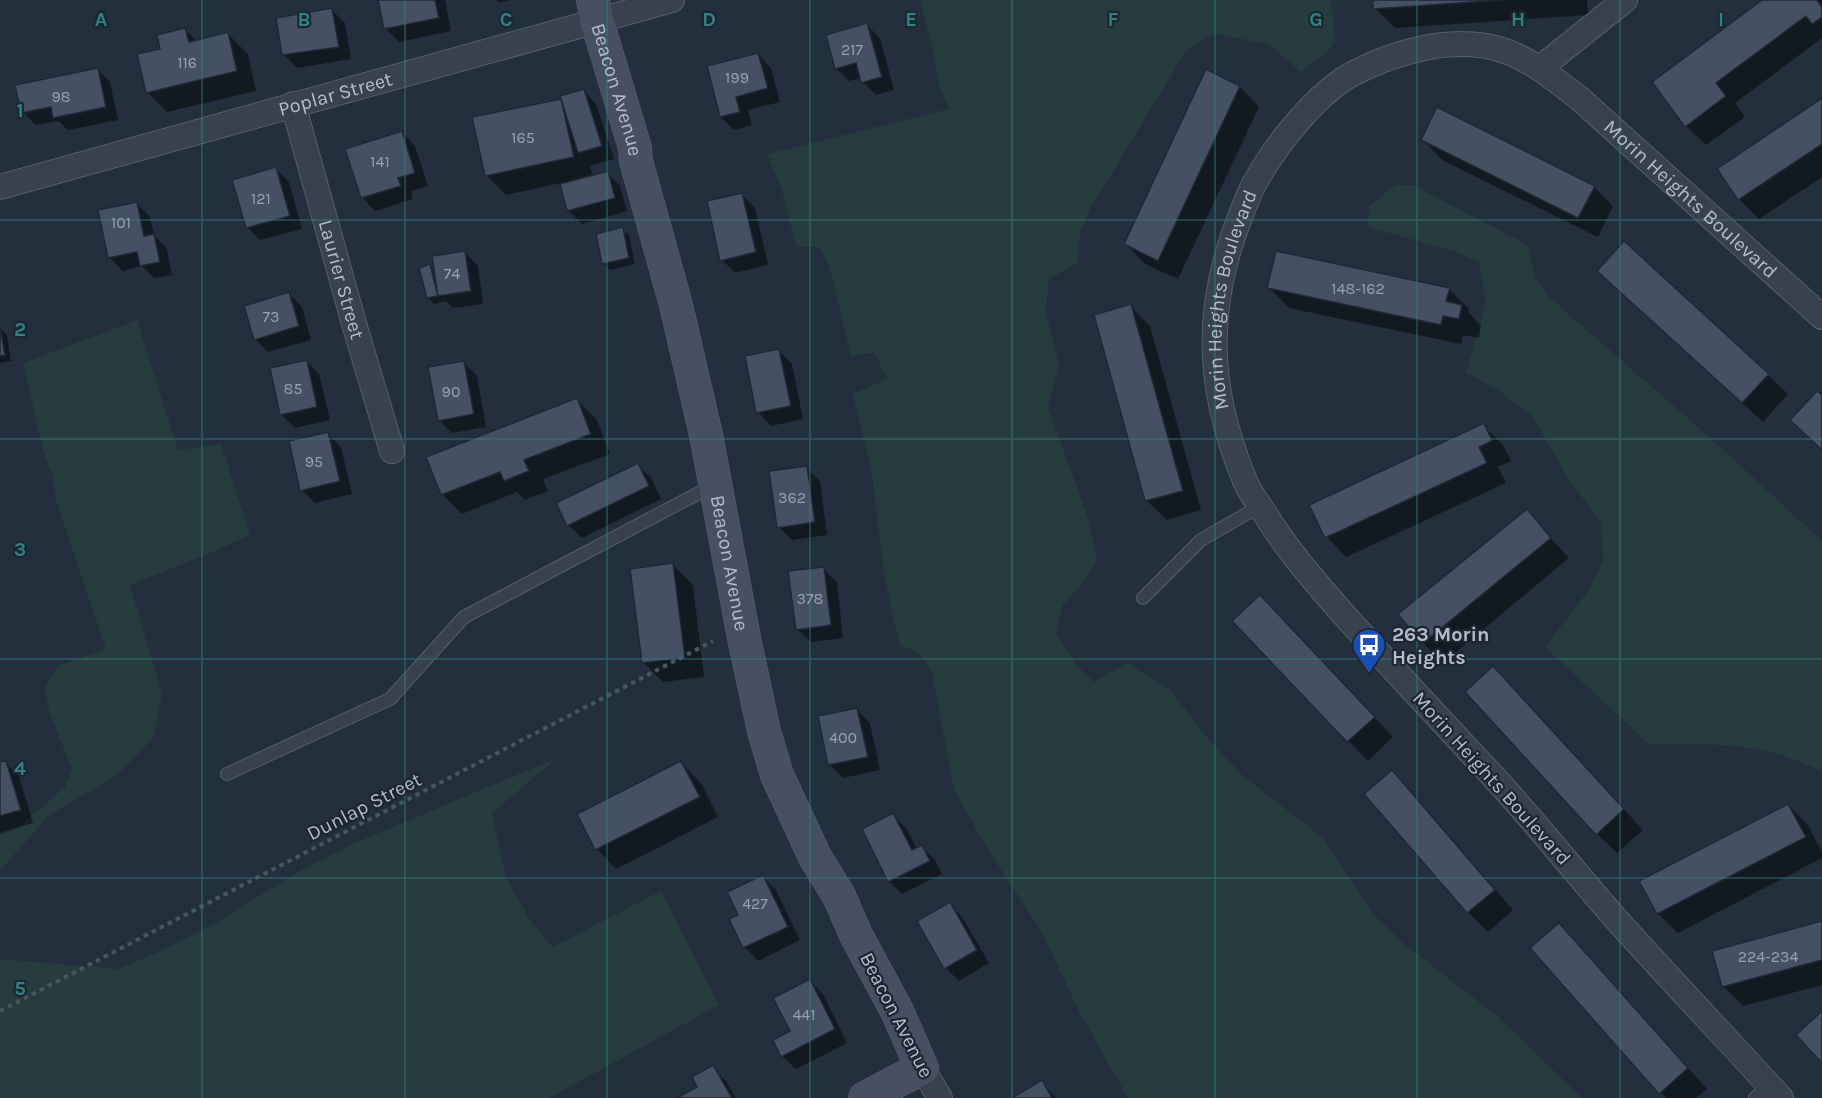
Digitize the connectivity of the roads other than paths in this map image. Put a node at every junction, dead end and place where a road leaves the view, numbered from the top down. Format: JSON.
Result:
{"nodes":[{"id":1,"x":672,"y":0,"type":"edge"},
{"id":2,"x":1625,"y":0,"type":"edge"},
{"id":3,"x":595,"y":11,"type":"edge"},
{"id":4,"x":1540,"y":68,"type":"junction"},
{"id":5,"x":293,"y":104,"type":"junction"},
{"id":6,"x":0,"y":187,"type":"edge"},
{"id":7,"x":1822,"y":316,"type":"edge"},
{"id":8,"x":392,"y":452,"type":"dead end"},
{"id":9,"x":715,"y":485,"type":"junction"},
{"id":10,"x":1260,"y":507,"type":"junction"},
{"id":11,"x":1143,"y":598,"type":"dead end"},
{"id":12,"x":227,"y":774,"type":"dead end"},
{"id":13,"x":922,"y":1068,"type":"junction"},
{"id":14,"x":1769,"y":1094,"type":"edge"},
{"id":15,"x":865,"y":1098,"type":"edge"},
{"id":16,"x":940,"y":1098,"type":"edge"}],
"edges":[{"from":1,"to":3,"type":"street","name":"Poplar Street"},
{"from":2,"to":4,"type":"street"},
{"from":3,"to":5,"type":"street","name":"Poplar Street"},
{"from":3,"to":9,"type":"street","name":"Beacon Avenue"},
{"from":4,"to":7,"type":"street","name":"Morin Heights Boulevard"},
{"from":4,"to":10,"type":"street","name":"Morin Heights Boulevard"},
{"from":5,"to":6,"type":"street","name":"Poplar Street"},
{"from":5,"to":8,"type":"street","name":"Laurier Street"},
{"from":9,"to":12,"type":"lane"},
{"from":9,"to":13,"type":"street","name":"Beacon Avenue"},
{"from":10,"to":11,"type":"lane"},
{"from":10,"to":14,"type":"street","name":"Morin Heights Boulevard"},
{"from":13,"to":15,"type":"street"},
{"from":13,"to":16,"type":"street","name":"Beacon Avenue"}]}
